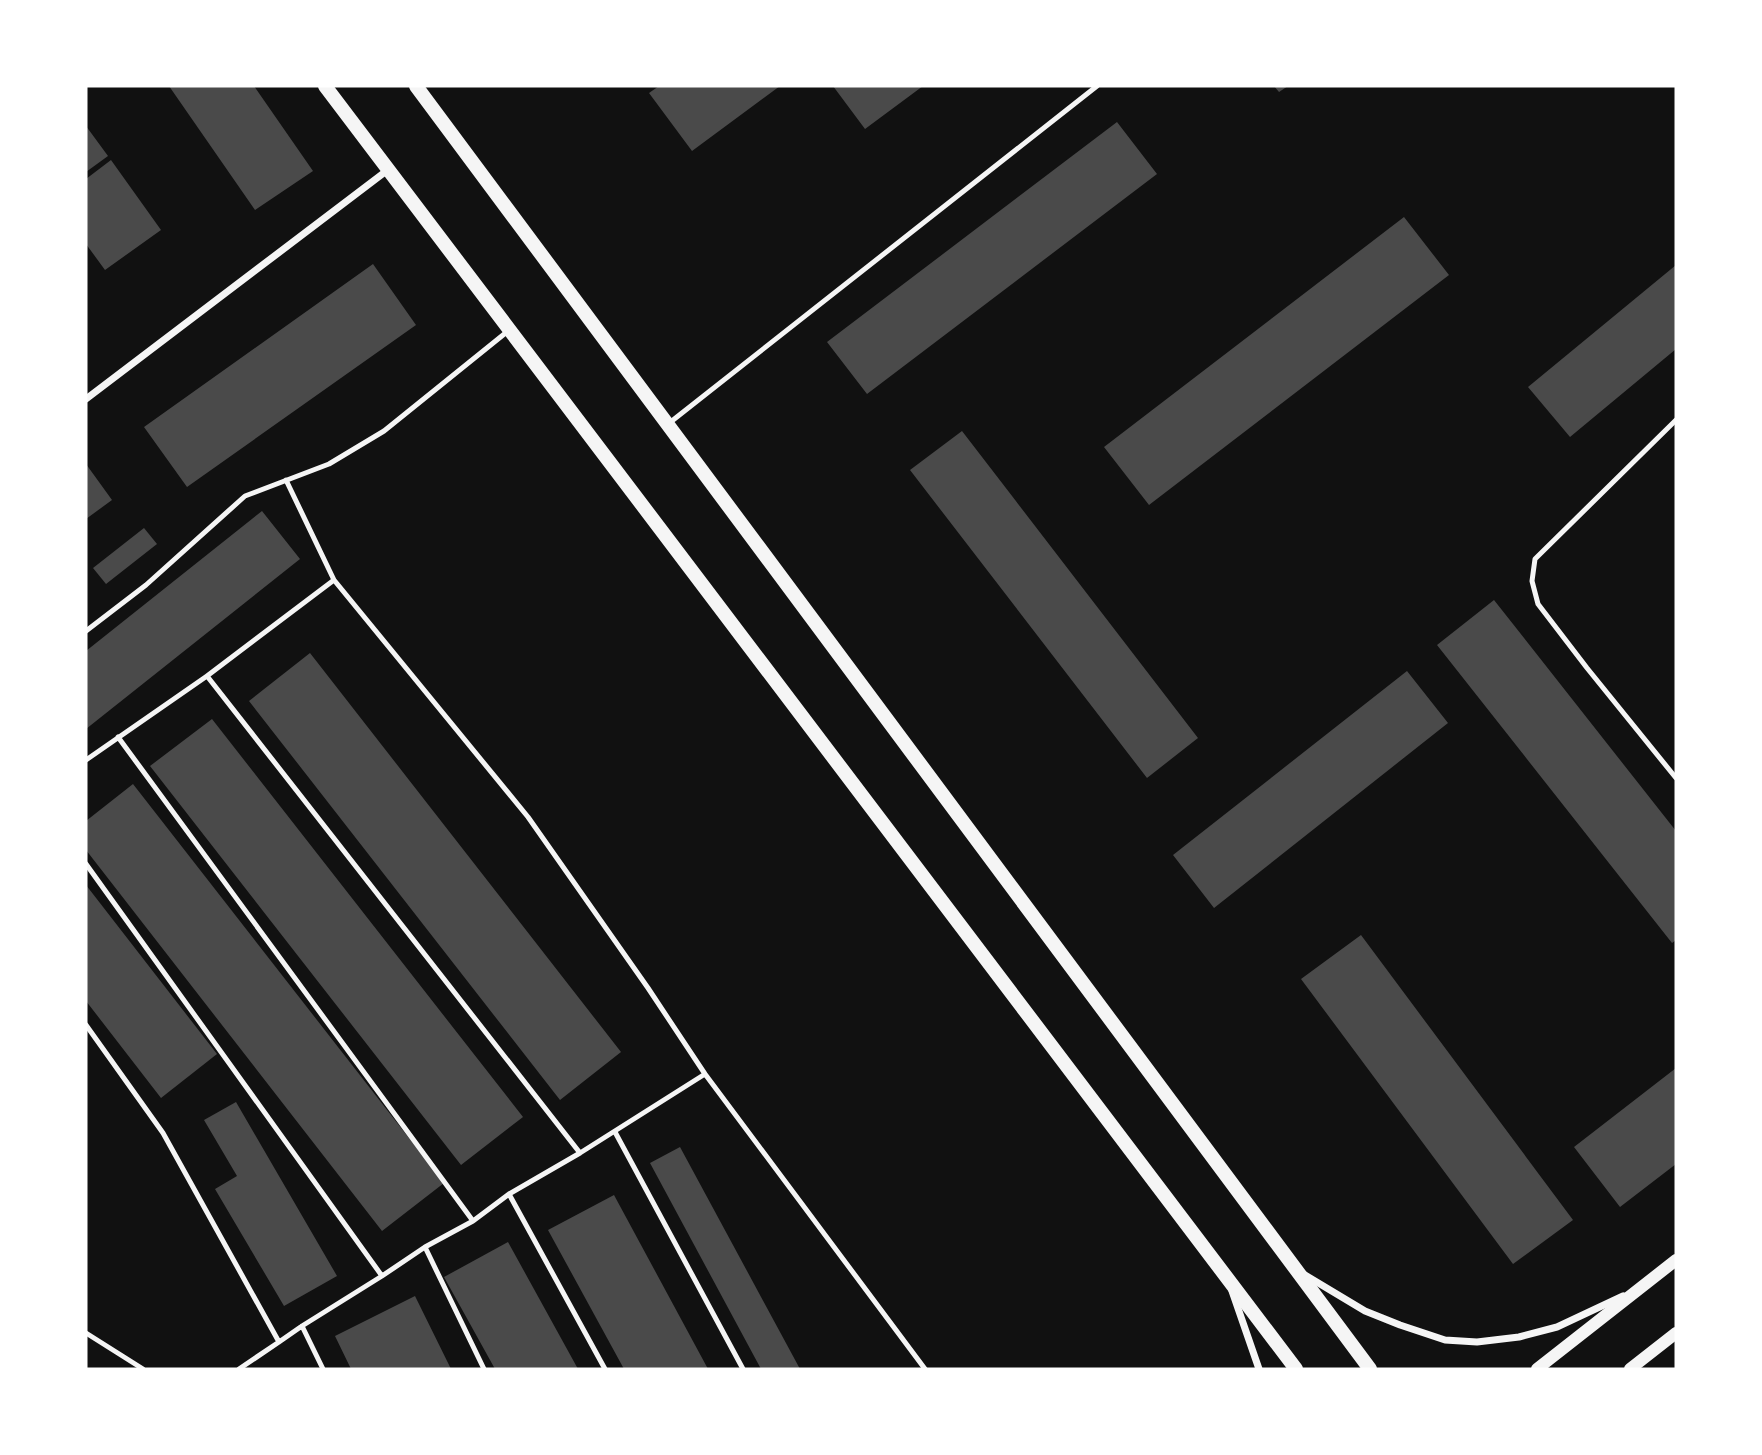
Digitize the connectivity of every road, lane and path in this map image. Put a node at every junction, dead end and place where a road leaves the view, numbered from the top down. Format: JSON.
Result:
{"nodes":[{"id":1,"x":325,"y":86,"type":"edge"},
{"id":2,"x":416,"y":86,"type":"edge"},
{"id":3,"x":1097,"y":86,"type":"edge"},
{"id":4,"x":390,"y":169,"type":"junction"},
{"id":5,"x":511,"y":329,"type":"junction"},
{"id":6,"x":86,"y":399,"type":"edge"},
{"id":7,"x":1676,"y":420,"type":"edge"},
{"id":8,"x":668,"y":424,"type":"junction"},
{"id":9,"x":286,"y":480,"type":"junction"},
{"id":10,"x":334,"y":580,"type":"junction"},
{"id":11,"x":86,"y":631,"type":"edge"},
{"id":12,"x":207,"y":676,"type":"junction"},
{"id":13,"x":118,"y":737,"type":"junction"},
{"id":14,"x":86,"y":760,"type":"edge"},
{"id":15,"x":1676,"y":778,"type":"edge"},
{"id":16,"x":86,"y":864,"type":"edge"},
{"id":17,"x":86,"y":1025,"type":"edge"},
{"id":18,"x":705,"y":1074,"type":"junction"},
{"id":19,"x":615,"y":1132,"type":"junction"},
{"id":20,"x":580,"y":1153,"type":"junction"},
{"id":21,"x":509,"y":1194,"type":"junction"},
{"id":22,"x":473,"y":1221,"type":"junction"},
{"id":23,"x":425,"y":1247,"type":"junction"},
{"id":24,"x":1676,"y":1260,"type":"edge"},
{"id":25,"x":1296,"y":1269,"type":"junction"},
{"id":26,"x":382,"y":1276,"type":"junction"},
{"id":27,"x":1228,"y":1280,"type":"junction"},
{"id":28,"x":1640,"y":1289,"type":"junction"},
{"id":29,"x":302,"y":1326,"type":"junction"},
{"id":30,"x":86,"y":1333,"type":"edge"},
{"id":31,"x":1676,"y":1333,"type":"edge"},
{"id":32,"x":279,"y":1342,"type":"junction"},
{"id":33,"x":143,"y":1369,"type":"edge"},
{"id":34,"x":239,"y":1369,"type":"edge"},
{"id":35,"x":323,"y":1369,"type":"edge"},
{"id":36,"x":484,"y":1369,"type":"edge"},
{"id":37,"x":605,"y":1369,"type":"edge"},
{"id":38,"x":743,"y":1369,"type":"edge"},
{"id":39,"x":925,"y":1369,"type":"edge"},
{"id":40,"x":1259,"y":1369,"type":"edge"},
{"id":41,"x":1296,"y":1369,"type":"edge"},
{"id":42,"x":1370,"y":1369,"type":"edge"},
{"id":43,"x":1537,"y":1369,"type":"edge"},
{"id":44,"x":1629,"y":1369,"type":"edge"}],
"edges":[{"from":1,"to":4,"type":"main road"},
{"from":2,"to":8,"type":"main road"},
{"from":3,"to":8,"type":"lane"},
{"from":4,"to":5,"type":"main road"},
{"from":4,"to":6,"type":"street"},
{"from":5,"to":9,"type":"lane"},
{"from":5,"to":27,"type":"main road"},
{"from":7,"to":15,"type":"lane"},
{"from":8,"to":25,"type":"main road"},
{"from":9,"to":10,"type":"lane"},
{"from":9,"to":11,"type":"lane"},
{"from":10,"to":12,"type":"lane"},
{"from":10,"to":18,"type":"lane"},
{"from":12,"to":13,"type":"lane"},
{"from":12,"to":20,"type":"lane"},
{"from":13,"to":14,"type":"lane"},
{"from":13,"to":22,"type":"lane"},
{"from":16,"to":26,"type":"lane"},
{"from":17,"to":32,"type":"lane"},
{"from":18,"to":19,"type":"lane"},
{"from":18,"to":39,"type":"lane"},
{"from":19,"to":20,"type":"lane"},
{"from":19,"to":38,"type":"lane"},
{"from":20,"to":21,"type":"lane"},
{"from":21,"to":22,"type":"lane"},
{"from":21,"to":37,"type":"lane"},
{"from":22,"to":23,"type":"lane"},
{"from":23,"to":26,"type":"lane"},
{"from":23,"to":36,"type":"lane"},
{"from":24,"to":28,"type":"street"},
{"from":25,"to":28,"type":"street"},
{"from":25,"to":42,"type":"main road"},
{"from":26,"to":29,"type":"lane"},
{"from":27,"to":40,"type":"street"},
{"from":27,"to":41,"type":"main road"},
{"from":28,"to":43,"type":"street"},
{"from":29,"to":32,"type":"lane"},
{"from":29,"to":35,"type":"lane"},
{"from":30,"to":33,"type":"lane"},
{"from":31,"to":44,"type":"street"},
{"from":32,"to":34,"type":"lane"}]}
